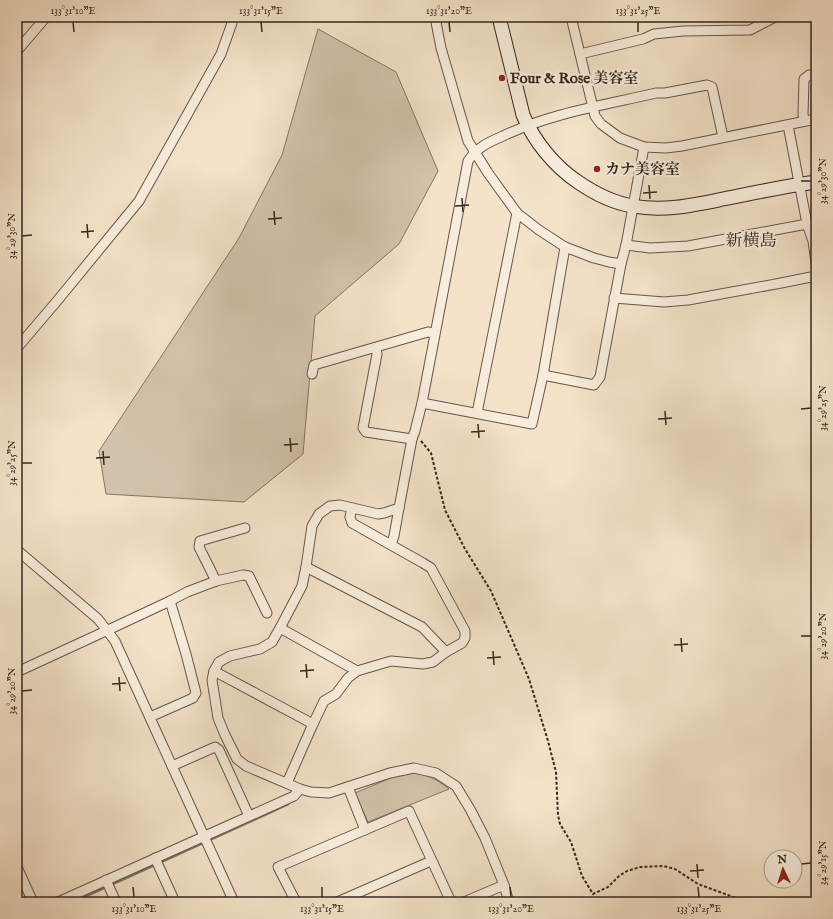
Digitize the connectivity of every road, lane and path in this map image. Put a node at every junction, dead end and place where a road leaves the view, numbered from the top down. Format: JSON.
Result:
{"nodes":[{"id":1,"x":46,"y":17,"type":"edge"},
{"id":2,"x":232,"y":17,"type":"edge"},
{"id":3,"x":435,"y":17,"type":"edge"},
{"id":4,"x":498,"y":17,"type":"edge"},
{"id":5,"x":571,"y":17,"type":"edge"},
{"id":6,"x":775,"y":17,"type":"edge"},
{"id":7,"x":17,"y":52,"type":"edge"},
{"id":8,"x":580,"y":54,"type":"junction"},
{"id":9,"x":816,"y":75,"type":"edge"},
{"id":10,"x":593,"y":107,"type":"junction"},
{"id":11,"x":816,"y":119,"type":"edge"},
{"id":12,"x":804,"y":122,"type":"junction"},
{"id":13,"x":528,"y":125,"type":"junction"},
{"id":14,"x":788,"y":125,"type":"junction"},
{"id":15,"x":723,"y":137,"type":"junction"},
{"id":16,"x":644,"y":147,"type":"junction"},
{"id":17,"x":475,"y":152,"type":"junction"},
{"id":18,"x":816,"y":182,"type":"edge"},
{"id":19,"x":800,"y":184,"type":"junction"},
{"id":20,"x":632,"y":206,"type":"junction"},
{"id":21,"x":517,"y":213,"type":"junction"},
{"id":22,"x":807,"y":224,"type":"junction"},
{"id":23,"x":814,"y":241,"type":"edge"},
{"id":24,"x":626,"y":245,"type":"junction"},
{"id":25,"x":566,"y":247,"type":"junction"},
{"id":26,"x":816,"y":263,"type":"edge"},
{"id":27,"x":621,"y":264,"type":"junction"},
{"id":28,"x":816,"y":276,"type":"edge"},
{"id":29,"x":614,"y":298,"type":"junction"},
{"id":30,"x":434,"y":333,"type":"junction"},
{"id":31,"x":17,"y":348,"type":"edge"},
{"id":32,"x":376,"y":348,"type":"junction"},
{"id":33,"x":312,"y":374,"type":"dead end"},
{"id":34,"x":543,"y":375,"type":"junction"},
{"id":35,"x":422,"y":403,"type":"junction"},
{"id":36,"x":477,"y":413,"type":"junction"},
{"id":37,"x":412,"y":439,"type":"junction"},
{"id":38,"x":352,"y":508,"type":"junction"},
{"id":39,"x":399,"y":508,"type":"junction"},
{"id":40,"x":245,"y":528,"type":"dead end"},
{"id":41,"x":391,"y":545,"type":"junction"},
{"id":42,"x":17,"y":550,"type":"edge"},
{"id":43,"x":306,"y":567,"type":"junction"},
{"id":44,"x":216,"y":581,"type":"junction"},
{"id":45,"x":170,"y":601,"type":"junction"},
{"id":46,"x":267,"y":614,"type":"dead end"},
{"id":47,"x":280,"y":628,"type":"junction"},
{"id":48,"x":108,"y":630,"type":"junction"},
{"id":49,"x":446,"y":652,"type":"junction"},
{"id":50,"x":214,"y":671,"type":"junction"},
{"id":51,"x":357,"y":671,"type":"junction"},
{"id":52,"x":17,"y":672,"type":"edge"},
{"id":53,"x":150,"y":717,"type":"junction"},
{"id":54,"x":313,"y":724,"type":"junction"},
{"id":55,"x":172,"y":766,"type":"junction"},
{"id":56,"x":287,"y":783,"type":"junction"},
{"id":57,"x":348,"y":787,"type":"junction"},
{"id":58,"x":300,"y":789,"type":"junction"},
{"id":59,"x":249,"y":816,"type":"junction"},
{"id":60,"x":365,"y":830,"type":"junction"},
{"id":61,"x":204,"y":836,"type":"junction"},
{"id":62,"x":155,"y":858,"type":"junction"},
{"id":63,"x":431,"y":861,"type":"junction"},
{"id":64,"x":17,"y":867,"type":"edge"},
{"id":65,"x":106,"y":880,"type":"junction"},
{"id":66,"x":504,"y":885,"type":"junction"},
{"id":67,"x":33,"y":902,"type":"edge"},
{"id":68,"x":58,"y":902,"type":"edge"},
{"id":69,"x":116,"y":902,"type":"edge"},
{"id":70,"x":175,"y":902,"type":"edge"},
{"id":71,"x":234,"y":902,"type":"edge"},
{"id":72,"x":296,"y":902,"type":"edge"},
{"id":73,"x":337,"y":902,"type":"edge"},
{"id":74,"x":452,"y":902,"type":"edge"},
{"id":75,"x":464,"y":902,"type":"edge"},
{"id":76,"x":510,"y":902,"type":"edge"},
{"id":77,"x":747,"y":902,"type":"edge"}],
"edges":[{"from":1,"to":7,"type":"street"},
{"from":2,"to":31,"type":"street"},
{"from":3,"to":17,"type":"street"},
{"from":4,"to":13,"type":"street"},
{"from":5,"to":8,"type":"street"},
{"from":6,"to":8,"type":"street"},
{"from":8,"to":10,"type":"street"},
{"from":9,"to":12,"type":"street"},
{"from":10,"to":13,"type":"street"},
{"from":10,"to":15,"type":"street"},
{"from":10,"to":16,"type":"street"},
{"from":11,"to":12,"type":"street"},
{"from":12,"to":14,"type":"street"},
{"from":13,"to":17,"type":"street"},
{"from":13,"to":20,"type":"street"},
{"from":14,"to":15,"type":"street"},
{"from":14,"to":19,"type":"street"},
{"from":15,"to":16,"type":"street"},
{"from":16,"to":20,"type":"street"},
{"from":17,"to":21,"type":"street"},
{"from":17,"to":30,"type":"street"},
{"from":18,"to":19,"type":"street"},
{"from":19,"to":20,"type":"street"},
{"from":19,"to":22,"type":"street"},
{"from":20,"to":24,"type":"street"},
{"from":21,"to":25,"type":"street"},
{"from":21,"to":36,"type":"street"},
{"from":22,"to":23,"type":"street"},
{"from":22,"to":24,"type":"street"},
{"from":23,"to":26,"type":"street"},
{"from":24,"to":27,"type":"street"},
{"from":25,"to":27,"type":"street"},
{"from":25,"to":34,"type":"street"},
{"from":27,"to":29,"type":"street"},
{"from":28,"to":29,"type":"street"},
{"from":29,"to":34,"type":"street"},
{"from":30,"to":32,"type":"street"},
{"from":30,"to":35,"type":"street"},
{"from":32,"to":33,"type":"street"},
{"from":32,"to":37,"type":"street"},
{"from":34,"to":36,"type":"street"},
{"from":35,"to":36,"type":"street"},
{"from":35,"to":37,"type":"street"},
{"from":37,"to":39,"type":"street"},
{"from":37,"to":77,"type":"path"},
{"from":38,"to":39,"type":"street"},
{"from":38,"to":41,"type":"street"},
{"from":38,"to":43,"type":"street"},
{"from":39,"to":41,"type":"street"},
{"from":40,"to":44,"type":"street"},
{"from":41,"to":49,"type":"street"},
{"from":42,"to":48,"type":"street"},
{"from":43,"to":47,"type":"street"},
{"from":43,"to":49,"type":"street"},
{"from":44,"to":45,"type":"street"},
{"from":44,"to":46,"type":"street"},
{"from":45,"to":48,"type":"street"},
{"from":45,"to":53,"type":"street"},
{"from":47,"to":50,"type":"street"},
{"from":47,"to":51,"type":"street"},
{"from":48,"to":52,"type":"street"},
{"from":48,"to":53,"type":"street"},
{"from":49,"to":51,"type":"street"},
{"from":50,"to":54,"type":"street"},
{"from":50,"to":56,"type":"street"},
{"from":51,"to":54,"type":"street"},
{"from":53,"to":55,"type":"street"},
{"from":54,"to":56,"type":"street"},
{"from":55,"to":59,"type":"street"},
{"from":55,"to":61,"type":"street"},
{"from":56,"to":58,"type":"street"},
{"from":57,"to":58,"type":"street"},
{"from":57,"to":60,"type":"street"},
{"from":57,"to":66,"type":"street"},
{"from":58,"to":59,"type":"street"},
{"from":59,"to":61,"type":"street"},
{"from":60,"to":63,"type":"street"},
{"from":60,"to":72,"type":"street"},
{"from":61,"to":62,"type":"street"},
{"from":61,"to":71,"type":"street"},
{"from":62,"to":65,"type":"street"},
{"from":62,"to":70,"type":"street"},
{"from":63,"to":73,"type":"street"},
{"from":63,"to":74,"type":"street"},
{"from":64,"to":67,"type":"street"},
{"from":65,"to":68,"type":"street"},
{"from":65,"to":69,"type":"street"},
{"from":66,"to":75,"type":"street"},
{"from":66,"to":76,"type":"street"}]}
